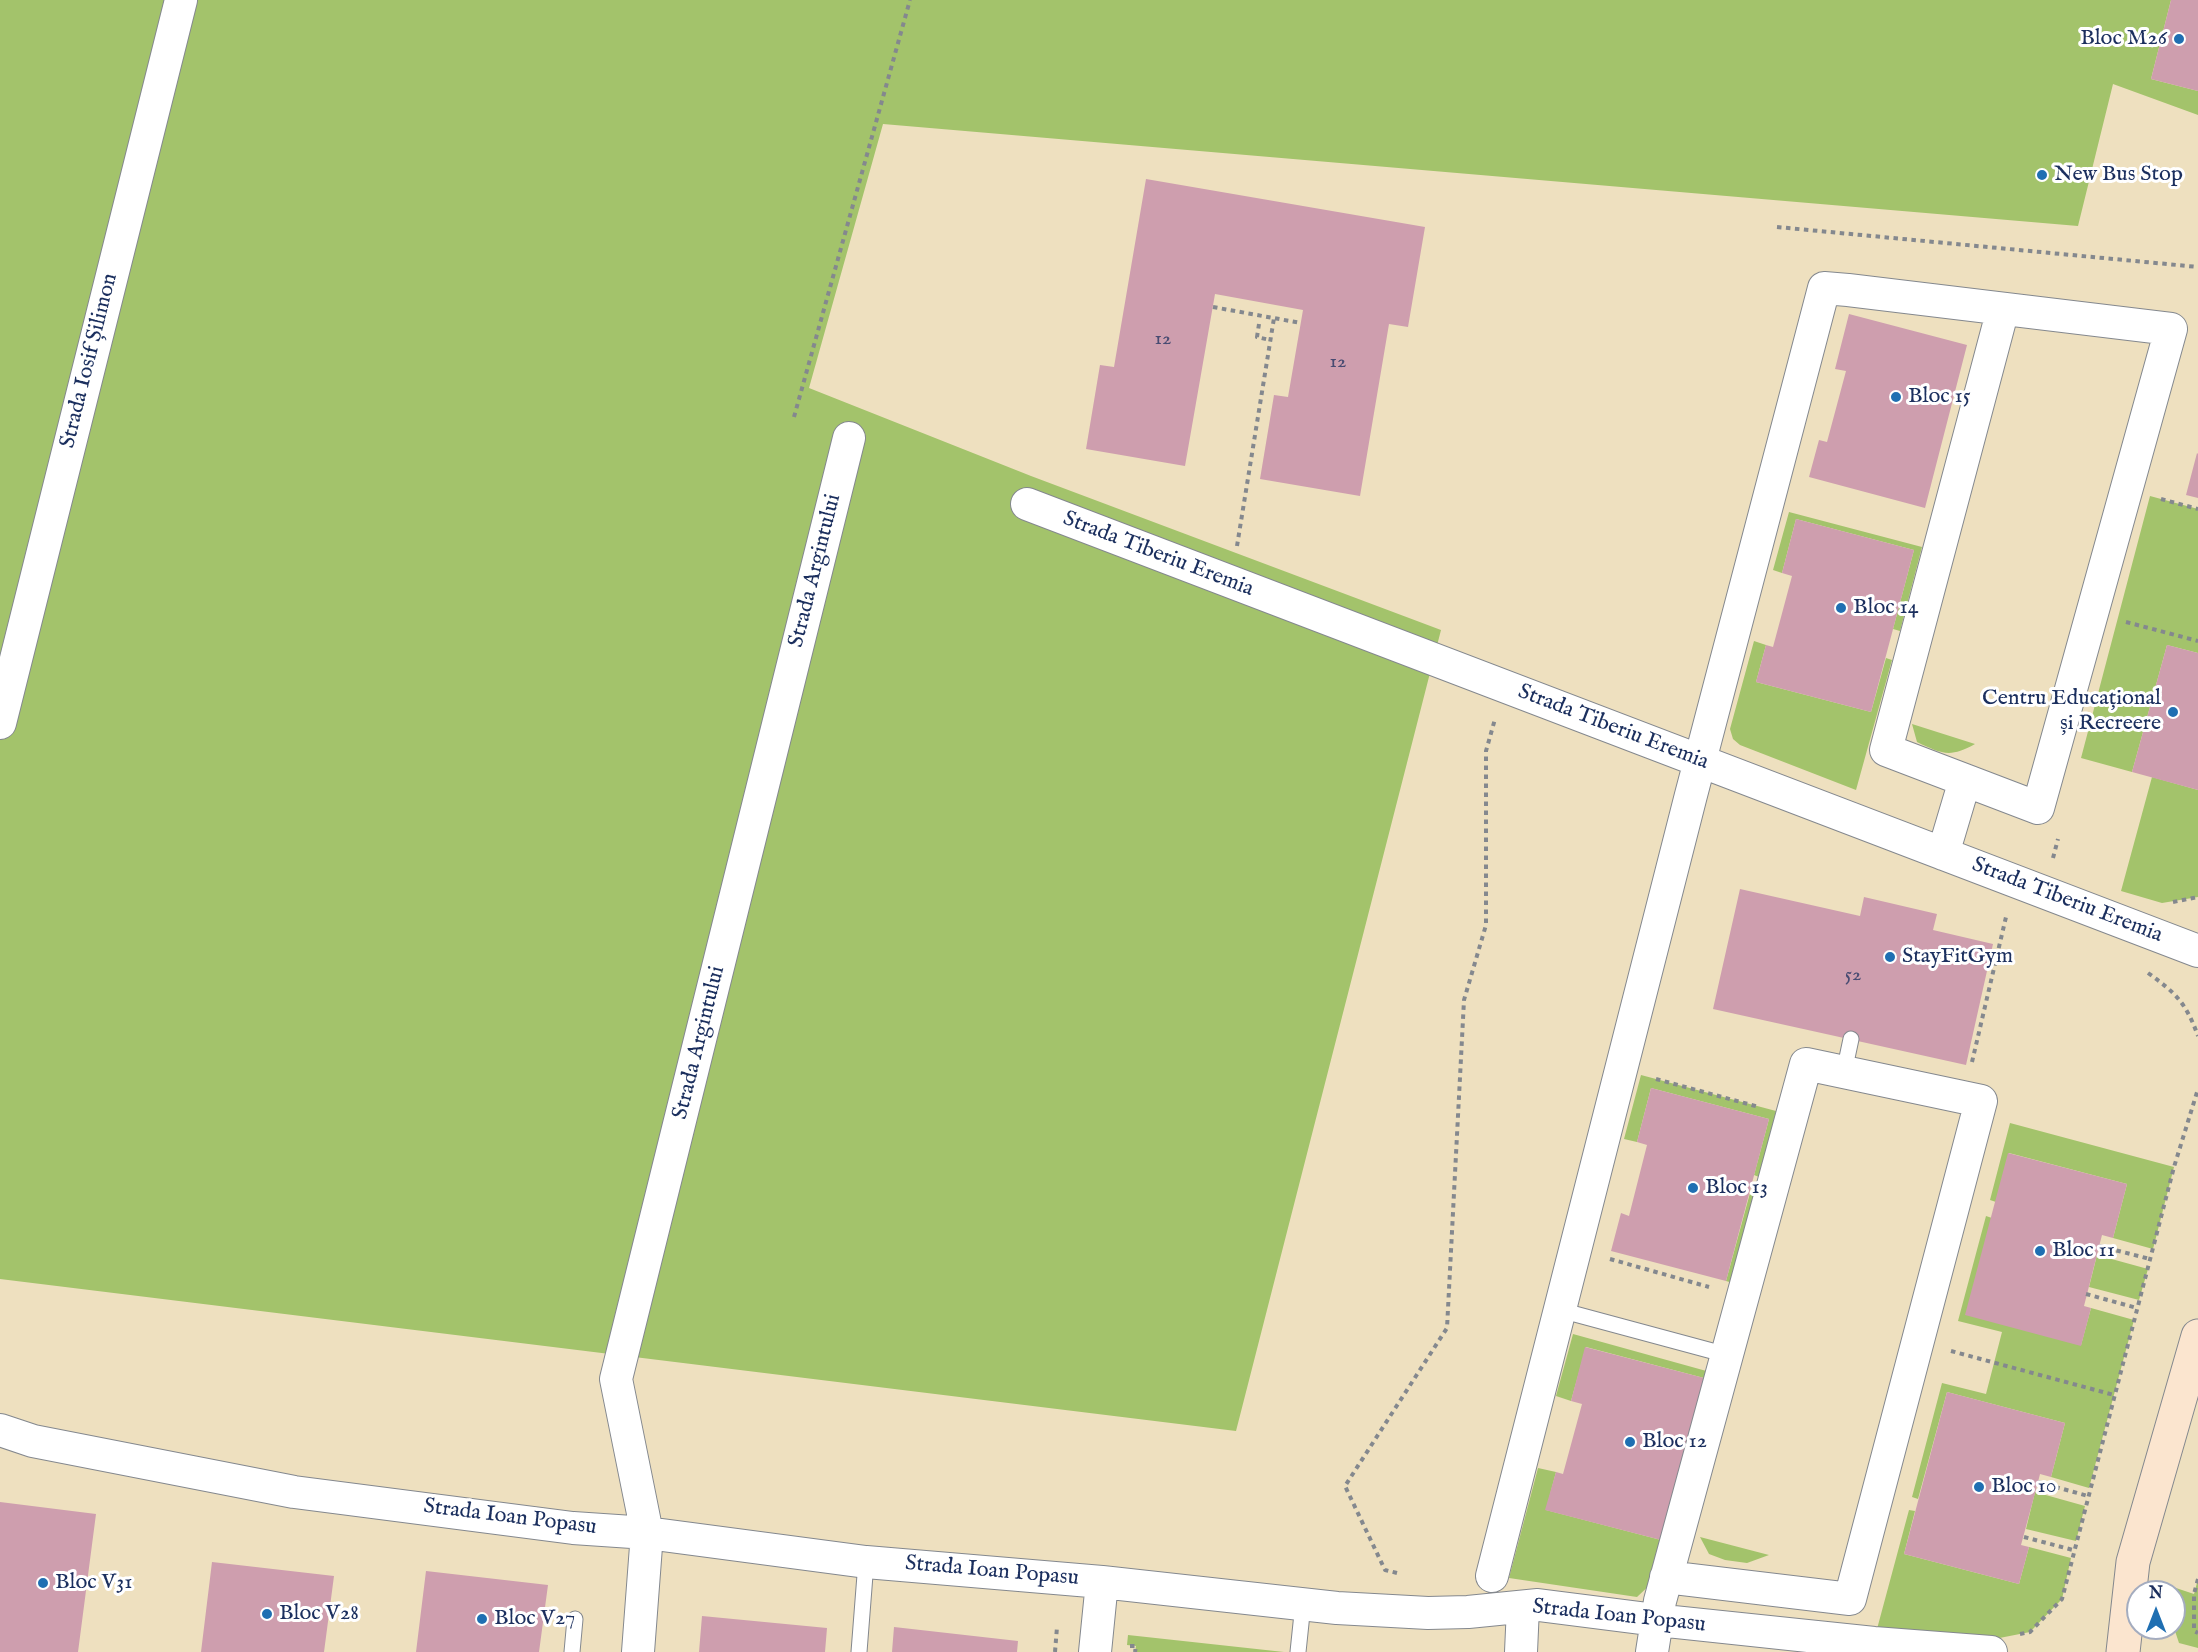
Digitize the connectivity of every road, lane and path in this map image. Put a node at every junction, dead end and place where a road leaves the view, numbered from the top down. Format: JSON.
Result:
{"nodes":[{"id":1,"x":181,"y":0,"type":"edge"},
{"id":2,"x":910,"y":0,"type":"edge"},
{"id":3,"x":1777,"y":227,"type":"dead end"},
{"id":4,"x":2198,"y":267,"type":"edge"},
{"id":5,"x":1213,"y":307,"type":"dead end"},
{"id":6,"x":2003,"y":309,"type":"junction"},
{"id":7,"x":1274,"y":318,"type":"junction"},
{"id":8,"x":1301,"y":323,"type":"dead end"},
{"id":9,"x":1259,"y":324,"type":"dead end"},
{"id":10,"x":1270,"y":340,"type":"junction"},
{"id":11,"x":794,"y":417,"type":"dead end"},
{"id":12,"x":849,"y":438,"type":"dead end"},
{"id":13,"x":2160,"y":499,"type":"dead end"},
{"id":14,"x":1027,"y":504,"type":"dead end"},
{"id":15,"x":2198,"y":510,"type":"edge"},
{"id":16,"x":1231,"y":583,"type":"junction"},
{"id":17,"x":2116,"y":619,"type":"dead end"},
{"id":18,"x":2198,"y":641,"type":"edge"},
{"id":19,"x":1513,"y":690,"type":"junction"},
{"id":20,"x":0,"y":723,"type":"edge"},
{"id":21,"x":1701,"y":761,"type":"junction"},
{"id":22,"x":1965,"y":780,"type":"junction"},
{"id":23,"x":2061,"y":831,"type":"dead end"},
{"id":24,"x":1943,"y":854,"type":"junction"},
{"id":25,"x":2051,"y":865,"type":"dead end"},
{"id":26,"x":2198,"y":897,"type":"edge"},
{"id":27,"x":2170,"y":902,"type":"dead end"},
{"id":28,"x":2198,"y":951,"type":"edge"},
{"id":29,"x":2142,"y":968,"type":"dead end"},
{"id":30,"x":2198,"y":1036,"type":"edge"},
{"id":31,"x":1851,"y":1040,"type":"dead end"},
{"id":32,"x":1844,"y":1072,"type":"junction"},
{"id":33,"x":2198,"y":1089,"type":"edge"},
{"id":34,"x":2099,"y":1246,"type":"dead end"},
{"id":35,"x":1576,"y":1249,"type":"junction"},
{"id":36,"x":2150,"y":1259,"type":"junction"},
{"id":37,"x":1714,"y":1288,"type":"dead end"},
{"id":38,"x":2086,"y":1294,"type":"dead end"},
{"id":39,"x":2137,"y":1308,"type":"junction"},
{"id":40,"x":1560,"y":1310,"type":"junction"},
{"id":41,"x":2198,"y":1336,"type":"edge"},
{"id":42,"x":1950,"y":1351,"type":"dead end"},
{"id":43,"x":1727,"y":1355,"type":"junction"},
{"id":44,"x":2114,"y":1395,"type":"junction"},
{"id":45,"x":0,"y":1430,"type":"edge"},
{"id":46,"x":2038,"y":1482,"type":"dead end"},
{"id":47,"x":2088,"y":1496,"type":"junction"},
{"id":48,"x":647,"y":1533,"type":"junction"},
{"id":49,"x":2024,"y":1537,"type":"dead end"},
{"id":50,"x":2073,"y":1550,"type":"junction"},
{"id":51,"x":866,"y":1562,"type":"junction"},
{"id":52,"x":1407,"y":1575,"type":"dead end"},
{"id":53,"x":1492,"y":1576,"type":"dead end"},
{"id":54,"x":1666,"y":1577,"type":"junction"},
{"id":55,"x":2198,"y":1579,"type":"edge"},
{"id":56,"x":1102,"y":1582,"type":"junction"},
{"id":57,"x":1303,"y":1604,"type":"junction"},
{"id":58,"x":1523,"y":1607,"type":"junction"},
{"id":59,"x":575,"y":1619,"type":"dead end"},
{"id":60,"x":1656,"y":1620,"type":"junction"},
{"id":61,"x":1057,"y":1628,"type":"dead end"},
{"id":62,"x":2198,"y":1633,"type":"edge"},
{"id":63,"x":2001,"y":1644,"type":"edge"},
{"id":64,"x":572,"y":1652,"type":"edge"},
{"id":65,"x":638,"y":1652,"type":"edge"},
{"id":66,"x":859,"y":1652,"type":"edge"},
{"id":67,"x":1055,"y":1652,"type":"edge"},
{"id":68,"x":1095,"y":1652,"type":"edge"},
{"id":69,"x":1298,"y":1652,"type":"edge"},
{"id":70,"x":1521,"y":1652,"type":"edge"},
{"id":71,"x":1652,"y":1652,"type":"edge"},
{"id":72,"x":2123,"y":1652,"type":"edge"}],
"edges":[{"from":1,"to":20,"type":"street","name":"Strada Iosif Șilimon"},
{"from":2,"to":11,"type":"path"},
{"from":3,"to":4,"type":"path"},
{"from":5,"to":7,"type":"path"},
{"from":6,"to":21,"type":"street"},
{"from":6,"to":22,"type":"street"},
{"from":6,"to":22,"type":"street"},
{"from":7,"to":8,"type":"path"},
{"from":7,"to":10,"type":"path"},
{"from":9,"to":10,"type":"path"},
{"from":10,"to":16,"type":"path"},
{"from":12,"to":48,"type":"street","name":"Strada Argintului"},
{"from":13,"to":15,"type":"path"},
{"from":14,"to":16,"type":"street","name":"Strada Tiberiu Eremia"},
{"from":16,"to":19,"type":"street","name":"Strada Tiberiu Eremia"},
{"from":17,"to":18,"type":"path"},
{"from":19,"to":21,"type":"street","name":"Strada Tiberiu Eremia"},
{"from":19,"to":52,"type":"path"},
{"from":21,"to":24,"type":"street","name":"Strada Tiberiu Eremia"},
{"from":21,"to":35,"type":"street"},
{"from":22,"to":24,"type":"street"},
{"from":23,"to":25,"type":"path"},
{"from":24,"to":28,"type":"street","name":"Strada Tiberiu Eremia"},
{"from":26,"to":27,"type":"path"},
{"from":29,"to":30,"type":"path"},
{"from":31,"to":32,"type":"lane"},
{"from":32,"to":43,"type":"street"},
{"from":32,"to":54,"type":"street"},
{"from":33,"to":36,"type":"path"},
{"from":34,"to":36,"type":"path"},
{"from":35,"to":37,"type":"path"},
{"from":35,"to":40,"type":"street"},
{"from":36,"to":39,"type":"path"},
{"from":38,"to":39,"type":"path"},
{"from":39,"to":44,"type":"path"},
{"from":40,"to":43,"type":"lane"},
{"from":40,"to":53,"type":"street"},
{"from":41,"to":72,"type":"street"},
{"from":42,"to":44,"type":"path"},
{"from":43,"to":54,"type":"street"},
{"from":44,"to":47,"type":"path"},
{"from":45,"to":48,"type":"street","name":"Strada Ioan Popasu"},
{"from":46,"to":47,"type":"path"},
{"from":47,"to":50,"type":"path"},
{"from":48,"to":51,"type":"street","name":"Strada Ioan Popasu"},
{"from":48,"to":65,"type":"street","name":"Strada Argintului"},
{"from":49,"to":50,"type":"path"},
{"from":50,"to":63,"type":"path"},
{"from":51,"to":56,"type":"street","name":"Strada Ioan Popasu"},
{"from":51,"to":66,"type":"lane"},
{"from":54,"to":60,"type":"street"},
{"from":55,"to":62,"type":"path"},
{"from":56,"to":57,"type":"street","name":"Strada Ioan Popasu"},
{"from":56,"to":68,"type":"street"},
{"from":57,"to":58,"type":"street","name":"Strada Ioan Popasu"},
{"from":57,"to":69,"type":"lane"},
{"from":58,"to":60,"type":"street","name":"Strada Ioan Popasu"},
{"from":58,"to":70,"type":"street"},
{"from":59,"to":64,"type":"lane"},
{"from":60,"to":63,"type":"street","name":"Strada Ioan Popasu"},
{"from":60,"to":71,"type":"street"},
{"from":61,"to":67,"type":"path"}]}
